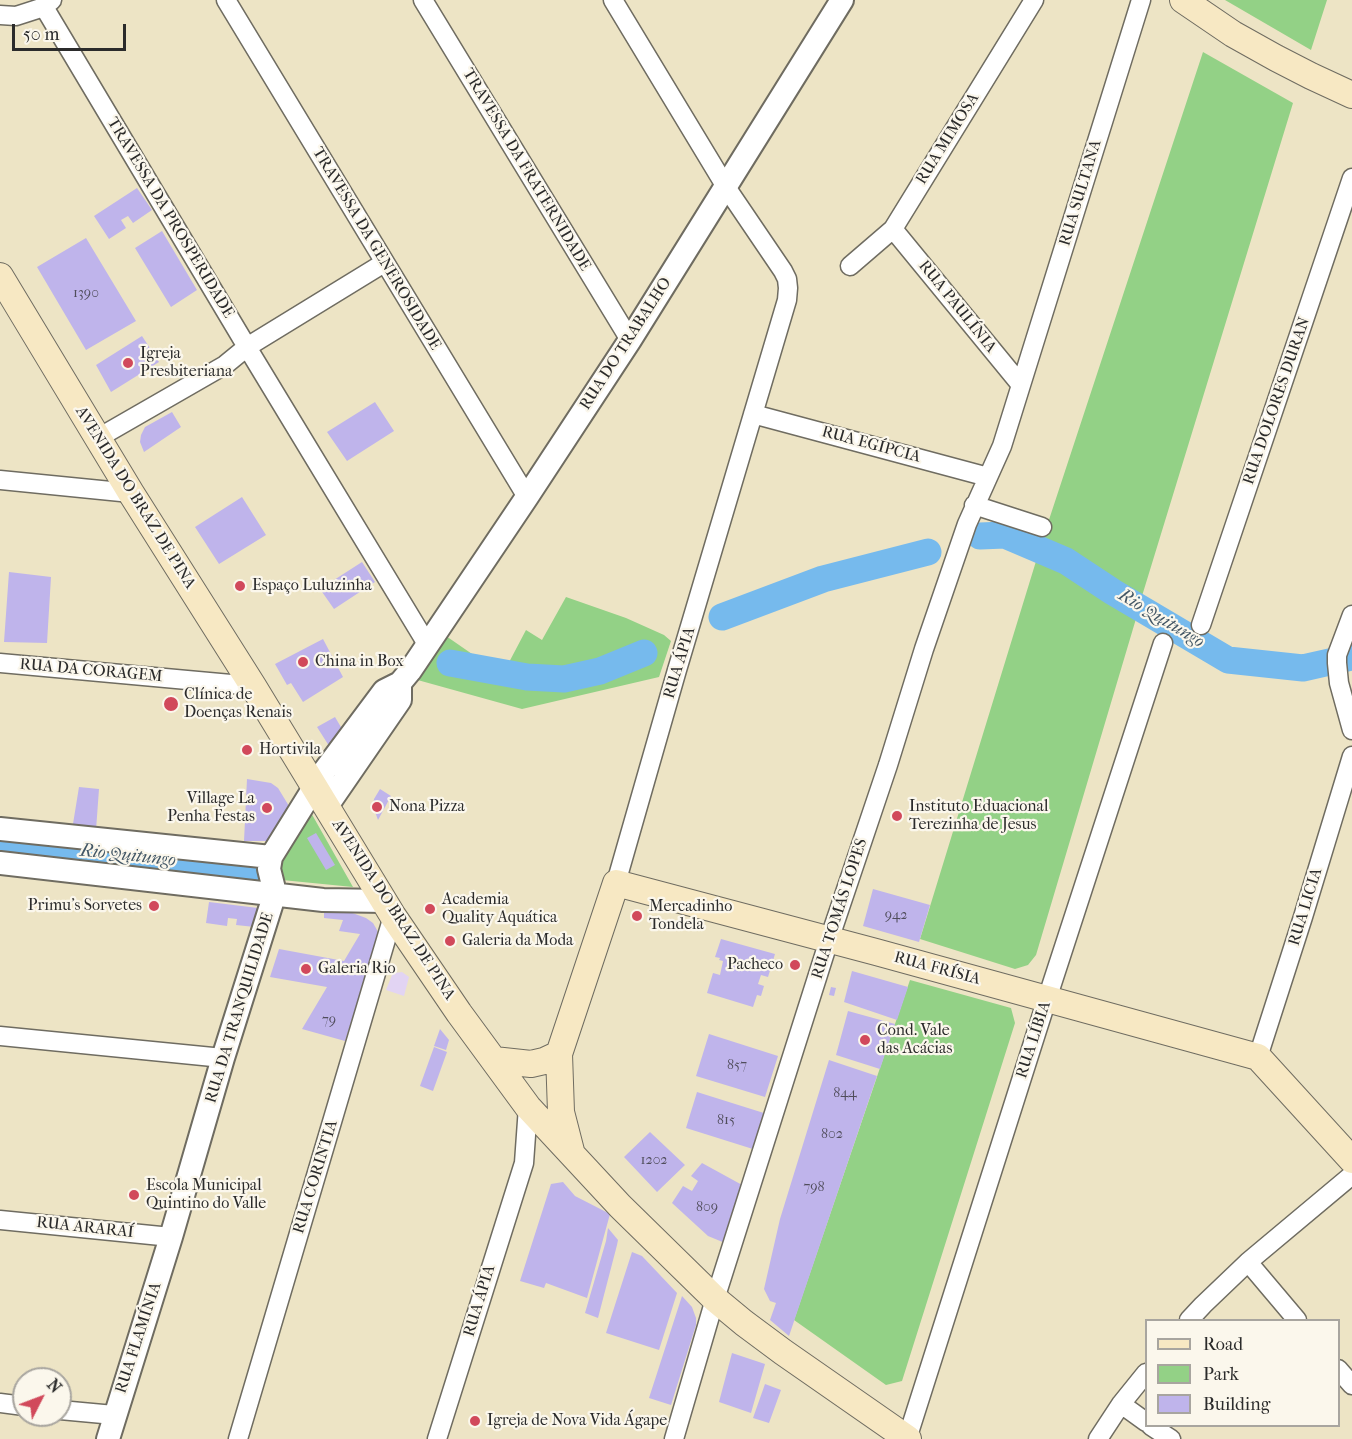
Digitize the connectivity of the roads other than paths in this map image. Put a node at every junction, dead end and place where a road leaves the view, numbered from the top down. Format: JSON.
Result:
{"nodes":[{"id":1,"x":226,"y":0,"type":"edge"},
{"id":2,"x":423,"y":0,"type":"edge"},
{"id":3,"x":613,"y":0,"type":"edge"},
{"id":4,"x":842,"y":0,"type":"edge"},
{"id":5,"x":1034,"y":0,"type":"edge"},
{"id":6,"x":1141,"y":0,"type":"edge"},
{"id":7,"x":1183,"y":0,"type":"edge"},
{"id":8,"x":48,"y":4,"type":"edge"},
{"id":9,"x":0,"y":15,"type":"edge"},
{"id":10,"x":1352,"y":95,"type":"edge"},
{"id":11,"x":1352,"y":177,"type":"edge"},
{"id":12,"x":726,"y":187,"type":"junction"},
{"id":13,"x":892,"y":229,"type":"junction"},
{"id":14,"x":384,"y":263,"type":"junction"},
{"id":15,"x":850,"y":266,"type":"dead end"},
{"id":16,"x":0,"y":276,"type":"edge"},
{"id":17,"x":10,"y":308,"type":"edge"},
{"id":18,"x":630,"y":340,"type":"junction"},
{"id":19,"x":247,"y":347,"type":"junction"},
{"id":20,"x":1021,"y":385,"type":"junction"},
{"id":21,"x":753,"y":414,"type":"junction"},
{"id":22,"x":98,"y":438,"type":"junction"},
{"id":23,"x":988,"y":477,"type":"junction"},
{"id":24,"x":0,"y":480,"type":"edge"},
{"id":25,"x":131,"y":493,"type":"junction"},
{"id":26,"x":527,"y":497,"type":"junction"},
{"id":27,"x":975,"y":505,"type":"junction"},
{"id":28,"x":1041,"y":527,"type":"dead end"},
{"id":29,"x":1352,"y":615,"type":"edge"},
{"id":30,"x":1201,"y":625,"type":"dead end"},
{"id":31,"x":1163,"y":643,"type":"dead end"},
{"id":32,"x":427,"y":644,"type":"junction"},
{"id":33,"x":0,"y":663,"type":"edge"},
{"id":34,"x":253,"y":686,"type":"junction"},
{"id":35,"x":1349,"y":712,"type":"edge"},
{"id":36,"x":1352,"y":729,"type":"edge"},
{"id":37,"x":1352,"y":756,"type":"edge"},
{"id":38,"x":321,"y":796,"type":"junction"},
{"id":39,"x":0,"y":829,"type":"edge"},
{"id":40,"x":271,"y":857,"type":"junction"},
{"id":41,"x":0,"y":863,"type":"edge"},
{"id":42,"x":616,"y":883,"type":"junction"},
{"id":43,"x":275,"y":893,"type":"junction"},
{"id":44,"x":389,"y":908,"type":"junction"},
{"id":45,"x":829,"y":940,"type":"junction"},
{"id":46,"x":1047,"y":999,"type":"junction"},
{"id":47,"x":0,"y":1035,"type":"edge"},
{"id":48,"x":559,"y":1054,"type":"junction"},
{"id":49,"x":1258,"y":1057,"type":"junction"},
{"id":50,"x":223,"y":1058,"type":"junction"},
{"id":51,"x":494,"y":1060,"type":"junction"},
{"id":52,"x":528,"y":1107,"type":"junction"},
{"id":53,"x":564,"y":1146,"type":"junction"},
{"id":54,"x":1352,"y":1160,"type":"edge"},
{"id":55,"x":524,"y":1163,"type":"junction"},
{"id":56,"x":1352,"y":1175,"type":"edge"},
{"id":57,"x":0,"y":1220,"type":"edge"},
{"id":58,"x":171,"y":1237,"type":"junction"},
{"id":59,"x":1248,"y":1262,"type":"junction"},
{"id":60,"x":715,"y":1299,"type":"junction"},
{"id":61,"x":1190,"y":1319,"type":"edge"},
{"id":62,"x":1296,"y":1319,"type":"edge"},
{"id":63,"x":1340,"y":1371,"type":"edge"},
{"id":64,"x":1145,"y":1374,"type":"edge"},
{"id":65,"x":1352,"y":1385,"type":"edge"},
{"id":66,"x":1122,"y":1404,"type":"junction"},
{"id":67,"x":72,"y":1411,"type":"edge"},
{"id":68,"x":114,"y":1415,"type":"junction"},
{"id":69,"x":1145,"y":1421,"type":"edge"},
{"id":70,"x":1154,"y":1427,"type":"edge"},
{"id":71,"x":108,"y":1439,"type":"edge"},
{"id":72,"x":238,"y":1439,"type":"edge"},
{"id":73,"x":437,"y":1439,"type":"edge"},
{"id":74,"x":675,"y":1439,"type":"edge"},
{"id":75,"x":908,"y":1439,"type":"edge"},
{"id":76,"x":1098,"y":1439,"type":"edge"},
{"id":77,"x":1170,"y":1439,"type":"edge"}],
"edges":[{"from":1,"to":14,"type":"street","name":"TRAVESSA DA GENEROSIDADE"},
{"from":2,"to":18,"type":"street","name":"TRAVESSA DA FRATERNIDADE"},
{"from":3,"to":12,"type":"street","name":"RUA ÁPIA"},
{"from":4,"to":12,"type":"street","name":"RUA DO TRABALHO"},
{"from":5,"to":13,"type":"street","name":"RUA MIMOSA"},
{"from":6,"to":20,"type":"street","name":"RUA SULTANA"},
{"from":7,"to":10,"type":"main road"},
{"from":8,"to":9,"type":"street"},
{"from":8,"to":19,"type":"street","name":"TRAVESSA DA PROSPERIDADE"},
{"from":11,"to":30,"type":"street","name":"RUA DOLORES DURAN"},
{"from":12,"to":18,"type":"street","name":"RUA DO TRABALHO"},
{"from":12,"to":21,"type":"street","name":"RUA ÁPIA"},
{"from":13,"to":15,"type":"street","name":"RUA MIMOSA"},
{"from":13,"to":20,"type":"street","name":"RUA PAULÍNIA"},
{"from":14,"to":19,"type":"street"},
{"from":14,"to":26,"type":"street","name":"TRAVESSA DA GENEROSIDADE"},
{"from":16,"to":17,"type":"main road","name":"AVENIDA DO BRAZ DE PINA"},
{"from":17,"to":22,"type":"main road","name":"AVENIDA DO BRAZ DE PINA"},
{"from":18,"to":26,"type":"street","name":"RUA DO TRABALHO"},
{"from":19,"to":22,"type":"street"},
{"from":19,"to":32,"type":"street","name":"TRAVESSA DA PROSPERIDADE"},
{"from":20,"to":23,"type":"street","name":"RUA TOMÁS LOPES"},
{"from":21,"to":23,"type":"street","name":"RUA EGÍPCIA"},
{"from":21,"to":42,"type":"street","name":"RUA ÁPIA"},
{"from":22,"to":25,"type":"main road","name":"AVENIDA DO BRAZ DE PINA"},
{"from":23,"to":27,"type":"street","name":"RUA TOMÁS LOPES"},
{"from":24,"to":25,"type":"street"},
{"from":25,"to":34,"type":"main road","name":"AVENIDA DO BRAZ DE PINA"},
{"from":26,"to":32,"type":"street","name":"RUA DO TRABALHO"},
{"from":27,"to":28,"type":"street"},
{"from":27,"to":45,"type":"street","name":"RUA TOMÁS LOPES"},
{"from":29,"to":35,"type":"street"},
{"from":31,"to":46,"type":"street","name":"RUA LÍBIA"},
{"from":32,"to":38,"type":"street","name":"RUA DO TRABALHO"},
{"from":33,"to":34,"type":"street","name":"RUA DA CORAGEM"},
{"from":34,"to":38,"type":"main road","name":"AVENIDA DO BRAZ DE PINA"},
{"from":35,"to":36,"type":"street"},
{"from":37,"to":49,"type":"street","name":"RUA LICIA"},
{"from":38,"to":40,"type":"street"},
{"from":38,"to":44,"type":"main road","name":"AVENIDA DO BRAZ DE PINA"},
{"from":39,"to":40,"type":"street"},
{"from":40,"to":43,"type":"street","name":"RUA DA TRANQUILIDADE"},
{"from":41,"to":43,"type":"street"},
{"from":42,"to":45,"type":"main road","name":"RUA FRÍSIA"},
{"from":42,"to":48,"type":"main road","name":"RUA ÁPIA"},
{"from":43,"to":44,"type":"street"},
{"from":43,"to":50,"type":"street","name":"RUA DA TRANQUILIDADE"},
{"from":44,"to":51,"type":"main road","name":"AVENIDA DO BRAZ DE PINA"},
{"from":44,"to":72,"type":"street","name":"RUA CORINTIA"},
{"from":45,"to":46,"type":"main road","name":"RUA FRÍSIA"},
{"from":45,"to":60,"type":"street","name":"RUA TOMÁS LOPES"},
{"from":46,"to":49,"type":"main road","name":"RUA FRÍSIA"},
{"from":46,"to":75,"type":"street","name":"RUA LÍBIA"},
{"from":47,"to":50,"type":"street"},
{"from":48,"to":51,"type":"main road"},
{"from":48,"to":53,"type":"main road","name":"RUA ÁPIA"},
{"from":49,"to":54,"type":"main road"},
{"from":50,"to":58,"type":"street","name":"RUA DA TRANQUILIDADE"},
{"from":51,"to":52,"type":"main road","name":"AVENIDA DO BRAZ DE PINA"},
{"from":52,"to":53,"type":"main road","name":"AVENIDA DO BRAZ DE PINA"},
{"from":52,"to":55,"type":"street","name":"RUA ÁPIA"},
{"from":53,"to":55,"type":"street","name":"RUA ÁPIA"},
{"from":53,"to":60,"type":"main road","name":"AVENIDA DO BRAZ DE PINA"},
{"from":55,"to":73,"type":"street","name":"RUA ÁPIA"},
{"from":56,"to":59,"type":"street"},
{"from":57,"to":58,"type":"street","name":"RUA ARARAÍ"},
{"from":58,"to":68,"type":"street","name":"RUA FLAMÍNIA"},
{"from":59,"to":61,"type":"street"},
{"from":59,"to":62,"type":"street"},
{"from":60,"to":74,"type":"street","name":"RUA TOMÁS LOPES"},
{"from":60,"to":75,"type":"main road","name":"AVENIDA DO BRAZ DE PINA"},
{"from":63,"to":65,"type":"street"},
{"from":64,"to":66,"type":"street"},
{"from":66,"to":69,"type":"street"},
{"from":66,"to":76,"type":"street"},
{"from":67,"to":68,"type":"street"},
{"from":68,"to":71,"type":"street","name":"RUA FLAMÍNIA"},
{"from":70,"to":77,"type":"street"}]}
